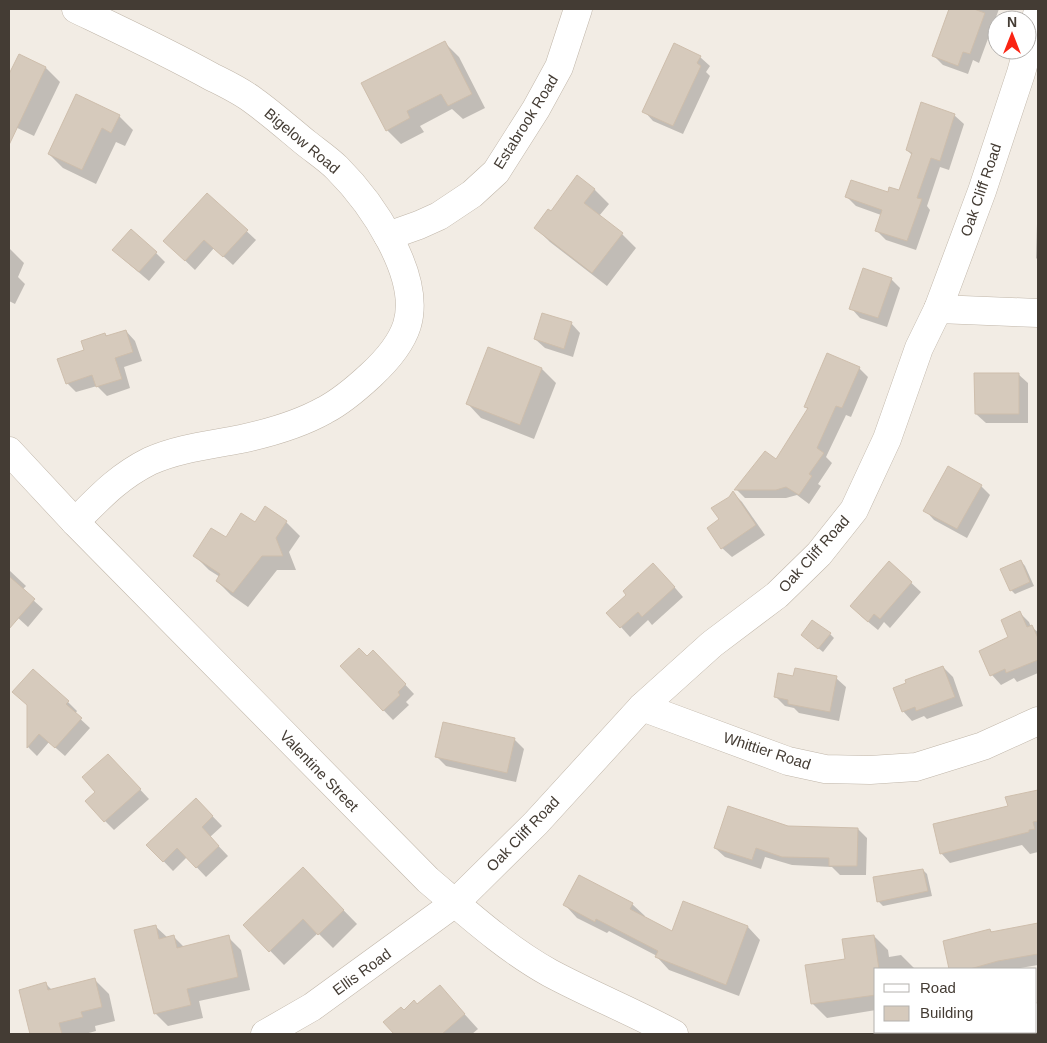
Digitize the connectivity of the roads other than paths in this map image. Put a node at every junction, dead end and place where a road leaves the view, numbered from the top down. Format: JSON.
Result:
{"nodes":[{"id":1,"x":76,"y":9,"type":"edge"},
{"id":2,"x":578,"y":9,"type":"edge"},
{"id":3,"x":1038,"y":12,"type":"edge"},
{"id":4,"x":388,"y":236,"type":"junction"},
{"id":5,"x":938,"y":309,"type":"junction"},
{"id":6,"x":1038,"y":313,"type":"edge"},
{"id":7,"x":9,"y":451,"type":"edge"},
{"id":8,"x":75,"y":522,"type":"junction"},
{"id":9,"x":642,"y":707,"type":"junction"},
{"id":10,"x":1038,"y":721,"type":"edge"},
{"id":11,"x":455,"y":903,"type":"junction"},
{"id":12,"x":266,"y":1034,"type":"edge"},
{"id":13,"x":674,"y":1034,"type":"edge"}],
"edges":[{"from":1,"to":4,"type":"street","name":"Bigelow Road"},
{"from":2,"to":4,"type":"street","name":"Estabrook Road"},
{"from":3,"to":5,"type":"street","name":"Oak Cliff Road"},
{"from":4,"to":8,"type":"street","name":"Bigelow Road"},
{"from":5,"to":6,"type":"street"},
{"from":5,"to":9,"type":"street","name":"Oak Cliff Road"},
{"from":7,"to":8,"type":"street","name":"Valentine Street"},
{"from":8,"to":11,"type":"street","name":"Valentine Street"},
{"from":9,"to":10,"type":"street","name":"Whittier Road"},
{"from":9,"to":11,"type":"street","name":"Oak Cliff Road"},
{"from":11,"to":12,"type":"street","name":"Ellis Road"},
{"from":11,"to":13,"type":"street","name":"Valentine Street"}]}
